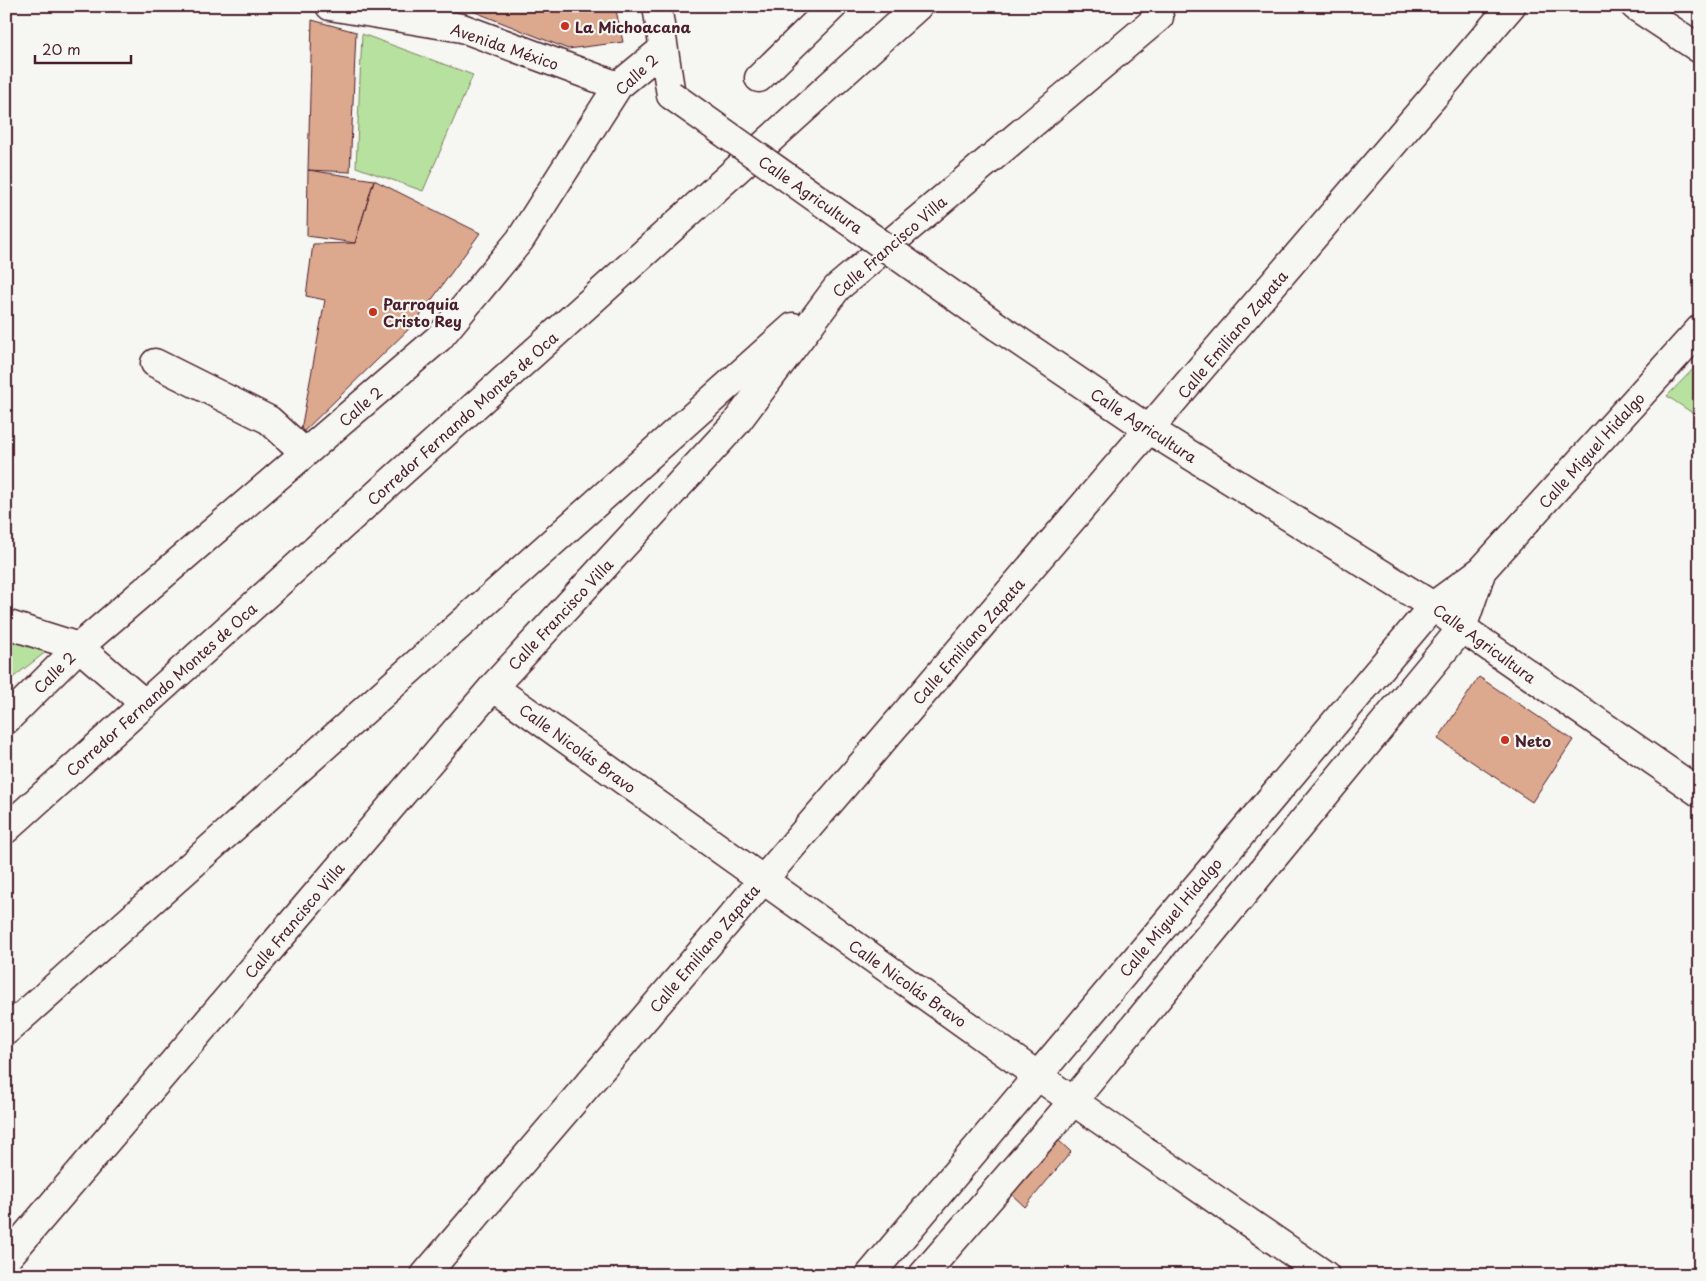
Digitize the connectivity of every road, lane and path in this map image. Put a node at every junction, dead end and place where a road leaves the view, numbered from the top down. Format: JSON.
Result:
{"nodes":[{"id":1,"x":330,"y":6,"type":"edge"},
{"id":2,"x":657,"y":6,"type":"edge"},
{"id":3,"x":833,"y":6,"type":"edge"},
{"id":4,"x":918,"y":6,"type":"edge"},
{"id":5,"x":1511,"y":6,"type":"edge"},
{"id":6,"x":1635,"y":6,"type":"edge"},
{"id":7,"x":1159,"y":17,"type":"dead end"},
{"id":8,"x":663,"y":48,"type":"junction"},
{"id":9,"x":1700,"y":48,"type":"edge"},
{"id":10,"x":759,"y":78,"type":"dead end"},
{"id":11,"x":618,"y":86,"type":"junction"},
{"id":12,"x":837,"y":288,"type":"junction"},
{"id":13,"x":1700,"y":330,"type":"edge"},
{"id":14,"x":155,"y":363,"type":"dead end"},
{"id":15,"x":1150,"y":430,"type":"junction"},
{"id":16,"x":305,"y":453,"type":"junction"},
{"id":17,"x":1482,"y":570,"type":"junction"},
{"id":18,"x":1433,"y":606,"type":"junction"},
{"id":19,"x":6,"y":624,"type":"edge"},
{"id":20,"x":1462,"y":628,"type":"junction"},
{"id":21,"x":79,"y":647,"type":"junction"},
{"id":22,"x":493,"y":687,"type":"junction"},
{"id":23,"x":144,"y":704,"type":"junction"},
{"id":24,"x":6,"y":720,"type":"edge"},
{"id":25,"x":1700,"y":793,"type":"edge"},
{"id":26,"x":6,"y":829,"type":"edge"},
{"id":27,"x":762,"y":880,"type":"junction"},
{"id":28,"x":6,"y":1031,"type":"edge"},
{"id":29,"x":1037,"y":1074,"type":"junction"},
{"id":30,"x":1073,"y":1101,"type":"junction"},
{"id":31,"x":6,"y":1258,"type":"edge"},
{"id":32,"x":425,"y":1275,"type":"edge"},
{"id":33,"x":870,"y":1275,"type":"edge"},
{"id":34,"x":923,"y":1275,"type":"edge"},
{"id":35,"x":1325,"y":1275,"type":"edge"}],
"edges":[{"from":1,"to":11,"type":"street","name":"Avenida México"},
{"from":2,"to":8,"type":"street","name":"Calle Agricultura"},
{"from":3,"to":10,"type":"street"},
{"from":4,"to":23,"type":"street","name":"Corredor Fernando Montes de Oca"},
{"from":5,"to":15,"type":"street","name":"Calle Emiliano Zapata"},
{"from":6,"to":9,"type":"street"},
{"from":7,"to":12,"type":"street","name":"Calle Francisco Villa"},
{"from":8,"to":11,"type":"street","name":"Calle 2"},
{"from":8,"to":15,"type":"street","name":"Calle Agricultura","bridge":true},
{"from":11,"to":16,"type":"street","name":"Calle 2"},
{"from":12,"to":22,"type":"street","name":"Calle Francisco Villa"},
{"from":12,"to":28,"type":"street"},
{"from":13,"to":17,"type":"street","name":"Calle Miguel Hidalgo"},
{"from":14,"to":16,"type":"street"},
{"from":15,"to":18,"type":"street","name":"Calle Agricultura"},
{"from":15,"to":27,"type":"street","name":"Calle Emiliano Zapata"},
{"from":16,"to":21,"type":"street","name":"Calle 2"},
{"from":17,"to":18,"type":"street","name":"Calle Miguel Hidalgo"},
{"from":17,"to":20,"type":"street","name":"Calle Miguel Hidalgo"},
{"from":18,"to":20,"type":"street","name":"Calle Agricultura"},
{"from":18,"to":29,"type":"street","name":"Calle Miguel Hidalgo"},
{"from":19,"to":21,"type":"street"},
{"from":20,"to":25,"type":"street","name":"Calle Agricultura"},
{"from":20,"to":30,"type":"street","name":"Calle Miguel Hidalgo"},
{"from":21,"to":23,"type":"street"},
{"from":21,"to":24,"type":"street","name":"Calle 2"},
{"from":22,"to":27,"type":"street","name":"Calle Nicolás Bravo"},
{"from":22,"to":31,"type":"street","name":"Calle Francisco Villa"},
{"from":23,"to":26,"type":"street","name":"Corredor Fernando Montes de Oca"},
{"from":27,"to":29,"type":"street","name":"Calle Nicolás Bravo"},
{"from":27,"to":32,"type":"street","name":"Calle Emiliano Zapata"},
{"from":29,"to":30,"type":"street","name":"Calle Nicolás Bravo"},
{"from":29,"to":33,"type":"street","name":"Calle Miguel Hidalgo"},
{"from":30,"to":34,"type":"street","name":"Calle Miguel Hidalgo"},
{"from":30,"to":35,"type":"street","name":"Calle Nicolás Bravo"}]}
